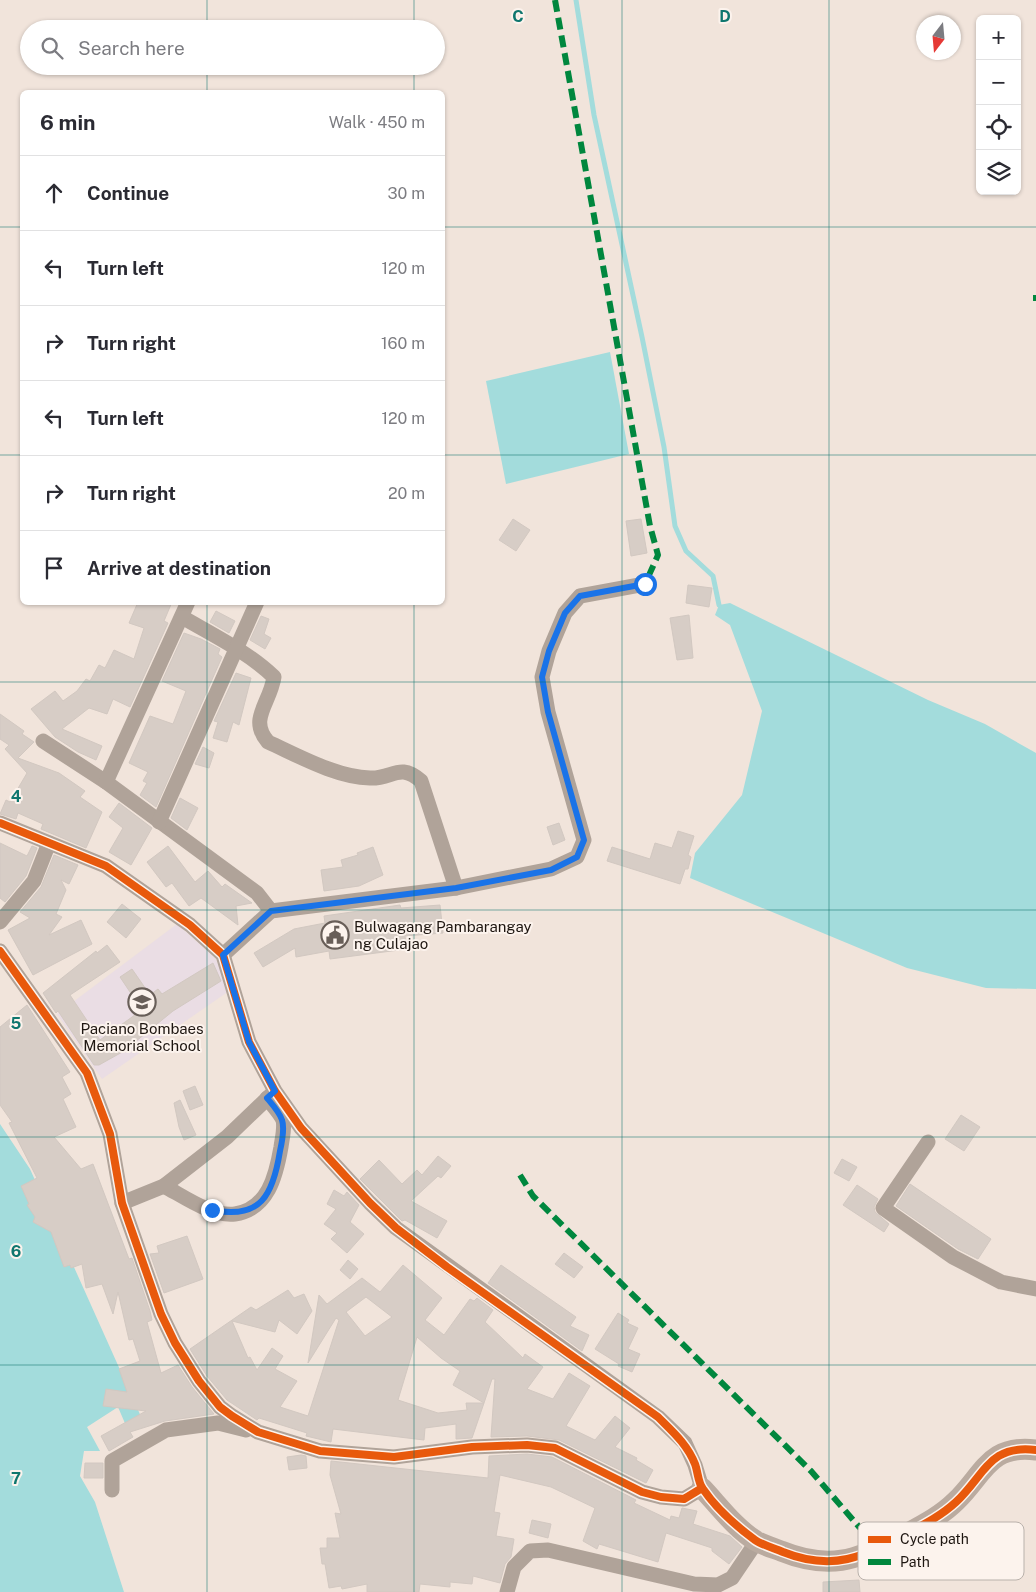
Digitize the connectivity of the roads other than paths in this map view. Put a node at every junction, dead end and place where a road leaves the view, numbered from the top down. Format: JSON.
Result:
{"nodes":[{"id":1,"x":645,"y":584,"type":"dead end"},
{"id":2,"x":187,"y":605,"type":"edge"},
{"id":3,"x":256,"y":605,"type":"edge"},
{"id":4,"x":182,"y":617,"type":"junction"},
{"id":5,"x":235,"y":649,"type":"junction"},
{"id":6,"x":43,"y":741,"type":"dead end"},
{"id":7,"x":106,"y":782,"type":"junction"},
{"id":8,"x":159,"y":822,"type":"junction"},
{"id":9,"x":0,"y":823,"type":"edge"},
{"id":10,"x":49,"y":843,"type":"junction"},
{"id":11,"x":456,"y":888,"type":"junction"},
{"id":12,"x":271,"y":911,"type":"junction"},
{"id":13,"x":0,"y":922,"type":"edge"},
{"id":14,"x":0,"y":951,"type":"edge"},
{"id":15,"x":223,"y":955,"type":"junction"},
{"id":16,"x":271,"y":1095,"type":"junction"},
{"id":17,"x":928,"y":1142,"type":"dead end"},
{"id":18,"x":164,"y":1186,"type":"junction"},
{"id":19,"x":122,"y":1203,"type":"junction"},
{"id":20,"x":1036,"y":1290,"type":"edge"},
{"id":21,"x":258,"y":1432,"type":"junction"},
{"id":22,"x":1036,"y":1450,"type":"edge"},
{"id":23,"x":702,"y":1488,"type":"junction"},
{"id":24,"x":112,"y":1490,"type":"dead end"},
{"id":25,"x":928,"y":1522,"type":"edge"},
{"id":26,"x":756,"y":1541,"type":"junction"},
{"id":27,"x":858,"y":1557,"type":"edge"},
{"id":28,"x":507,"y":1592,"type":"edge"}],
"edges":[{"from":1,"to":11,"type":"street"},
{"from":2,"to":4,"type":"street"},
{"from":3,"to":5,"type":"street"},
{"from":4,"to":5,"type":"street"},
{"from":4,"to":7,"type":"street"},
{"from":5,"to":8,"type":"street"},
{"from":5,"to":11,"type":"street"},
{"from":6,"to":7,"type":"street"},
{"from":7,"to":8,"type":"street"},
{"from":8,"to":12,"type":"street"},
{"from":9,"to":10,"type":"street"},
{"from":10,"to":13,"type":"street"},
{"from":10,"to":15,"type":"street"},
{"from":11,"to":12,"type":"street"},
{"from":12,"to":15,"type":"street"},
{"from":14,"to":19,"type":"street"},
{"from":15,"to":16,"type":"street"},
{"from":16,"to":18,"type":"street"},
{"from":16,"to":18,"type":"street"},
{"from":16,"to":23,"type":"street"},
{"from":17,"to":20,"type":"street"},
{"from":18,"to":19,"type":"street"},
{"from":19,"to":21,"type":"street"},
{"from":21,"to":23,"type":"street"},
{"from":21,"to":24,"type":"street"},
{"from":22,"to":25,"type":"street"},
{"from":23,"to":26,"type":"street"},
{"from":26,"to":27,"type":"street"},
{"from":26,"to":28,"type":"street"}]}
